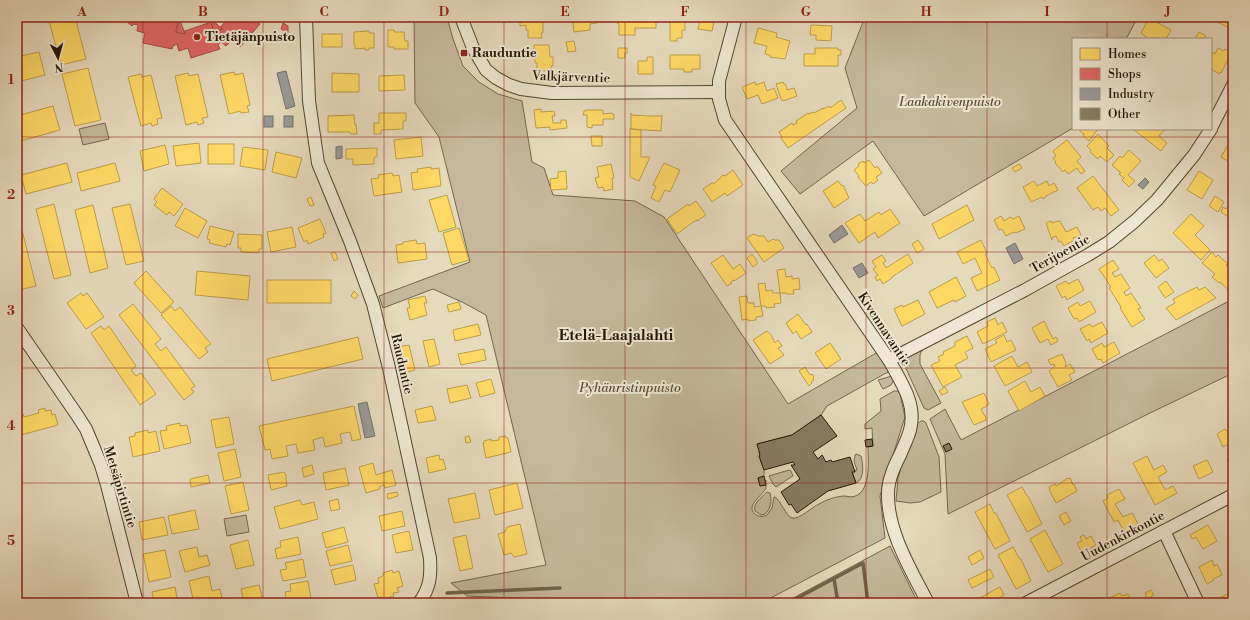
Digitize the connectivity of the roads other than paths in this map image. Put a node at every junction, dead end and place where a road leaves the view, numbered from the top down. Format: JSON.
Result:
{"nodes":[{"id":1,"x":306,"y":17,"type":"edge"},
{"id":2,"x":461,"y":17,"type":"edge"},
{"id":3,"x":736,"y":17,"type":"edge"},
{"id":4,"x":1233,"y":85,"type":"edge"},
{"id":5,"x":718,"y":92,"type":"junction"},
{"id":6,"x":1212,"y":127,"type":"edge"},
{"id":7,"x":1210,"y":130,"type":"edge"},
{"id":8,"x":17,"y":328,"type":"edge"},
{"id":9,"x":889,"y":360,"type":"junction"},
{"id":10,"x":1233,"y":495,"type":"edge"},
{"id":11,"x":1164,"y":531,"type":"junction"},
{"id":12,"x":137,"y":603,"type":"edge"},
{"id":13,"x":418,"y":603,"type":"edge"},
{"id":14,"x":928,"y":603,"type":"edge"},
{"id":15,"x":1026,"y":603,"type":"edge"},
{"id":16,"x":1198,"y":603,"type":"edge"}],
"edges":[{"from":1,"to":13,"type":"street","name":"Rauduntie"},
{"from":2,"to":5,"type":"street","name":"Valkjärventie"},
{"from":3,"to":5,"type":"street"},
{"from":4,"to":6,"type":"street","name":"Terijoentie"},
{"from":5,"to":9,"type":"street","name":"Kivennavantie"},
{"from":7,"to":9,"type":"street","name":"Terijoentie"},
{"from":8,"to":12,"type":"street","name":"Metsäpirtintie"},
{"from":9,"to":14,"type":"street","name":"Kivennavantie"},
{"from":10,"to":11,"type":"street","name":"Uudenkirkontie"},
{"from":11,"to":15,"type":"street","name":"Uudenkirkontie"},
{"from":11,"to":16,"type":"street"}]}
